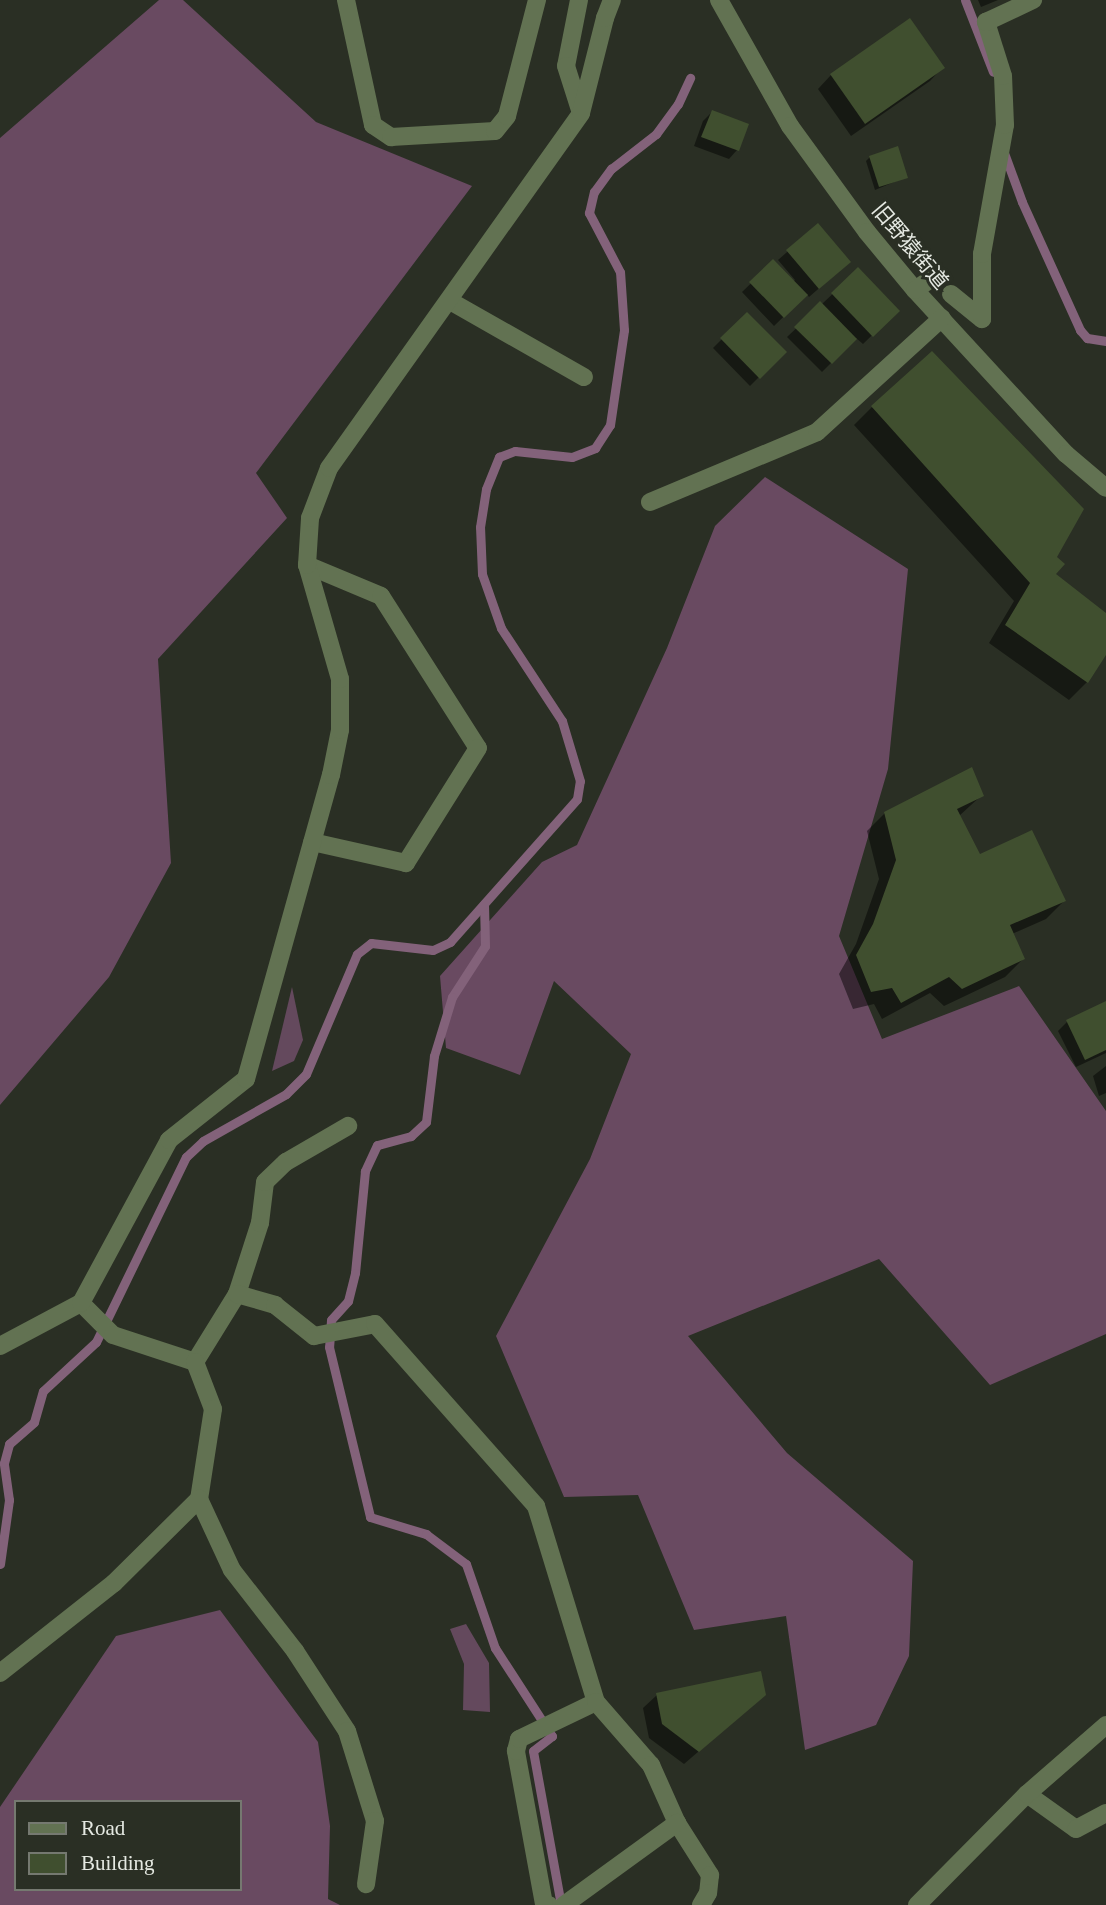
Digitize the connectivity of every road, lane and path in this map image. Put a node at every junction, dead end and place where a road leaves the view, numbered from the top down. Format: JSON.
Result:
{"nodes":[{"id":1,"x":346,"y":0,"type":"edge"},
{"id":2,"x":537,"y":0,"type":"edge"},
{"id":3,"x":579,"y":0,"type":"edge"},
{"id":4,"x":612,"y":0,"type":"edge"},
{"id":5,"x":719,"y":0,"type":"edge"},
{"id":6,"x":1033,"y":0,"type":"edge"},
{"id":7,"x":581,"y":113,"type":"junction"},
{"id":8,"x":932,"y":278,"type":"dead end"},
{"id":9,"x":915,"y":290,"type":"junction"},
{"id":10,"x":951,"y":294,"type":"dead end"},
{"id":11,"x":450,"y":301,"type":"junction"},
{"id":12,"x":942,"y":318,"type":"junction"},
{"id":13,"x":584,"y":377,"type":"dead end"},
{"id":14,"x":1106,"y":488,"type":"edge"},
{"id":15,"x":650,"y":502,"type":"dead end"},
{"id":16,"x":307,"y":565,"type":"junction"},
{"id":17,"x":312,"y":842,"type":"junction"},
{"id":18,"x":348,"y":1126,"type":"dead end"},
{"id":19,"x":237,"y":1294,"type":"junction"},
{"id":20,"x":85,"y":1307,"type":"junction"},
{"id":21,"x":0,"y":1346,"type":"edge"},
{"id":22,"x":195,"y":1362,"type":"junction"},
{"id":23,"x":199,"y":1499,"type":"junction"},
{"id":24,"x":0,"y":1673,"type":"edge"},
{"id":25,"x":596,"y":1702,"type":"junction"},
{"id":26,"x":1106,"y":1725,"type":"edge"},
{"id":27,"x":1027,"y":1794,"type":"junction"},
{"id":28,"x":1106,"y":1813,"type":"edge"},
{"id":29,"x":677,"y":1823,"type":"junction"},
{"id":30,"x":366,"y":1884,"type":"dead end"},
{"id":31,"x":919,"y":1904,"type":"edge"},
{"id":32,"x":549,"y":1905,"type":"edge"},
{"id":33,"x":564,"y":1905,"type":"edge"},
{"id":34,"x":701,"y":1905,"type":"edge"}],
"edges":[{"from":1,"to":2,"type":"street"},
{"from":3,"to":7,"type":"street"},
{"from":4,"to":7,"type":"street"},
{"from":5,"to":9,"type":"street","name":"旧野猿街道"},
{"from":6,"to":10,"type":"street"},
{"from":7,"to":11,"type":"street"},
{"from":8,"to":9,"type":"street"},
{"from":9,"to":12,"type":"street","name":"旧野猿街道"},
{"from":11,"to":13,"type":"street"},
{"from":11,"to":16,"type":"street"},
{"from":12,"to":14,"type":"street","name":"旧野猿街道"},
{"from":12,"to":15,"type":"street"},
{"from":16,"to":17,"type":"street"},
{"from":16,"to":17,"type":"street"},
{"from":17,"to":20,"type":"street"},
{"from":18,"to":19,"type":"street"},
{"from":19,"to":22,"type":"street"},
{"from":19,"to":25,"type":"street"},
{"from":20,"to":21,"type":"street"},
{"from":20,"to":22,"type":"street"},
{"from":22,"to":23,"type":"street"},
{"from":23,"to":24,"type":"street"},
{"from":23,"to":30,"type":"street"},
{"from":25,"to":29,"type":"street"},
{"from":25,"to":32,"type":"street"},
{"from":26,"to":27,"type":"street"},
{"from":27,"to":28,"type":"street"},
{"from":27,"to":31,"type":"street"},
{"from":29,"to":33,"type":"street"},
{"from":29,"to":34,"type":"street"}]}
